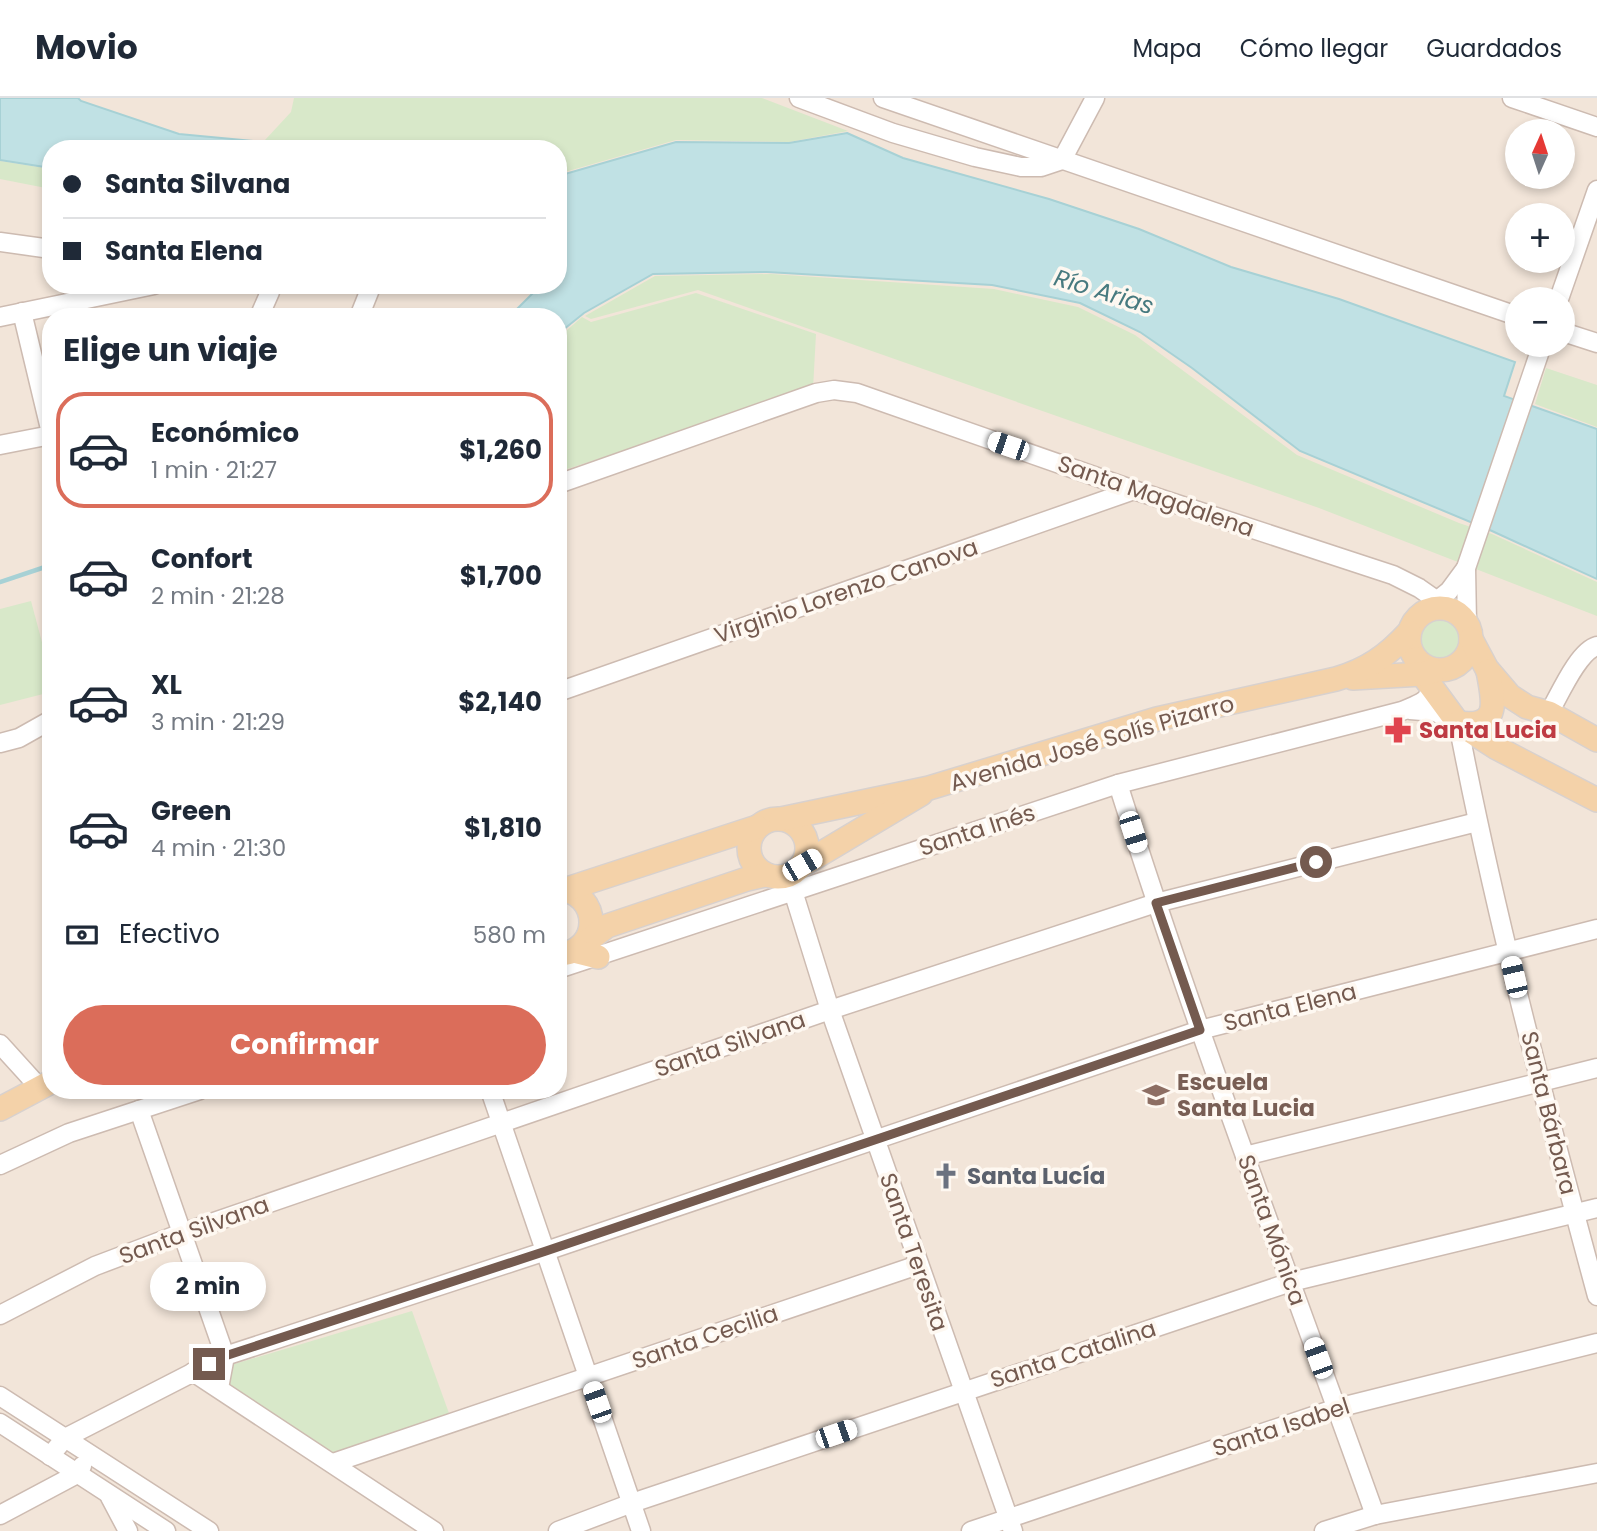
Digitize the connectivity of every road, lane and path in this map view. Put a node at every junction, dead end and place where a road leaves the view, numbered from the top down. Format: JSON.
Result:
{"nodes":[{"id":1,"x":799,"y":98,"type":"edge"},
{"id":2,"x":883,"y":98,"type":"edge"},
{"id":3,"x":1095,"y":98,"type":"edge"},
{"id":4,"x":1512,"y":98,"type":"edge"},
{"id":5,"x":827,"y":103,"type":"edge"},
{"id":6,"x":1597,"y":127,"type":"edge"},
{"id":7,"x":1062,"y":160,"type":"junction"},
{"id":8,"x":1597,"y":190,"type":"edge"},
{"id":9,"x":0,"y":242,"type":"edge"},
{"id":10,"x":42,"y":248,"type":"edge"},
{"id":11,"x":1563,"y":287,"type":"edge"},
{"id":12,"x":109,"y":294,"type":"edge"},
{"id":13,"x":22,"y":312,"type":"junction"},
{"id":14,"x":1505,"y":312,"type":"edge"},
{"id":15,"x":0,"y":317,"type":"edge"},
{"id":16,"x":1575,"y":336,"type":"edge"},
{"id":17,"x":1597,"y":343,"type":"edge"},
{"id":18,"x":1538,"y":357,"type":"edge"},
{"id":19,"x":42,"y":396,"type":"edge"},
{"id":20,"x":42,"y":436,"type":"edge"},
{"id":21,"x":0,"y":445,"type":"edge"},
{"id":22,"x":567,"y":481,"type":"edge"},
{"id":23,"x":1134,"y":490,"type":"junction"},
{"id":24,"x":1466,"y":568,"type":"junction"},
{"id":25,"x":1449,"y":617,"type":"junction"},
{"id":26,"x":1409,"y":632,"type":"junction"},
{"id":27,"x":1597,"y":646,"type":"edge"},
{"id":28,"x":1487,"y":668,"type":"junction"},
{"id":29,"x":1427,"y":673,"type":"junction"},
{"id":30,"x":1336,"y":679,"type":"junction"},
{"id":31,"x":567,"y":689,"type":"edge"},
{"id":32,"x":1402,"y":710,"type":"junction"},
{"id":33,"x":1538,"y":710,"type":"junction"},
{"id":34,"x":1458,"y":723,"type":"junction"},
{"id":35,"x":42,"y":725,"type":"edge"},
{"id":36,"x":1597,"y":740,"type":"edge"},
{"id":37,"x":0,"y":743,"type":"edge"},
{"id":38,"x":1497,"y":748,"type":"junction"},
{"id":39,"x":1118,"y":784,"type":"junction"},
{"id":40,"x":929,"y":788,"type":"junction"},
{"id":41,"x":1597,"y":800,"type":"edge"},
{"id":42,"x":781,"y":819,"type":"junction"},
{"id":43,"x":1477,"y":822,"type":"junction"},
{"id":44,"x":757,"y":827,"type":"junction"},
{"id":45,"x":785,"y":876,"type":"junction"},
{"id":46,"x":567,"y":887,"type":"edge"},
{"id":47,"x":567,"y":892,"type":"edge"},
{"id":48,"x":1156,"y":903,"type":"junction"},
{"id":49,"x":1597,"y":929,"type":"edge"},
{"id":50,"x":1508,"y":951,"type":"junction"},
{"id":51,"x":570,"y":957,"type":"edge"},
{"id":52,"x":830,"y":1010,"type":"junction"},
{"id":53,"x":1200,"y":1030,"type":"junction"},
{"id":54,"x":0,"y":1044,"type":"edge"},
{"id":55,"x":1597,"y":1068,"type":"edge"},
{"id":56,"x":42,"y":1081,"type":"edge"},
{"id":57,"x":1539,"y":1081,"type":"junction"},
{"id":58,"x":42,"y":1086,"type":"edge"},
{"id":59,"x":173,"y":1099,"type":"edge"},
{"id":60,"x":494,"y":1099,"type":"edge"},
{"id":61,"x":0,"y":1109,"type":"edge"},
{"id":62,"x":139,"y":1110,"type":"junction"},
{"id":63,"x":502,"y":1122,"type":"junction"},
{"id":64,"x":875,"y":1138,"type":"junction"},
{"id":65,"x":1245,"y":1156,"type":"junction"},
{"id":66,"x":0,"y":1165,"type":"edge"},
{"id":67,"x":1597,"y":1208,"type":"edge"},
{"id":68,"x":1575,"y":1213,"type":"junction"},
{"id":69,"x":182,"y":1233,"type":"junction"},
{"id":70,"x":546,"y":1251,"type":"junction"},
{"id":71,"x":918,"y":1265,"type":"junction"},
{"id":72,"x":1291,"y":1282,"type":"junction"},
{"id":73,"x":1597,"y":1296,"type":"edge"},
{"id":74,"x":0,"y":1315,"type":"edge"},
{"id":75,"x":1597,"y":1343,"type":"edge"},
{"id":76,"x":225,"y":1356,"type":"junction"},
{"id":77,"x":194,"y":1372,"type":"junction"},
{"id":78,"x":589,"y":1377,"type":"junction"},
{"id":79,"x":219,"y":1388,"type":"junction"},
{"id":80,"x":963,"y":1391,"type":"junction"},
{"id":81,"x":0,"y":1396,"type":"edge"},
{"id":82,"x":1336,"y":1408,"type":"junction"},
{"id":83,"x":0,"y":1423,"type":"edge"},
{"id":84,"x":65,"y":1438,"type":"junction"},
{"id":85,"x":50,"y":1455,"type":"junction"},
{"id":86,"x":91,"y":1455,"type":"junction"},
{"id":87,"x":333,"y":1463,"type":"junction"},
{"id":88,"x":77,"y":1474,"type":"junction"},
{"id":89,"x":1597,"y":1474,"type":"edge"},
{"id":90,"x":109,"y":1496,"type":"junction"},
{"id":91,"x":632,"y":1503,"type":"junction"},
{"id":92,"x":0,"y":1515,"type":"edge"},
{"id":93,"x":1376,"y":1515,"type":"junction"},
{"id":94,"x":1011,"y":1525,"type":"edge"},
{"id":95,"x":128,"y":1531,"type":"edge"},
{"id":96,"x":166,"y":1531,"type":"edge"},
{"id":97,"x":209,"y":1531,"type":"edge"},
{"id":98,"x":434,"y":1531,"type":"edge"},
{"id":99,"x":558,"y":1531,"type":"edge"},
{"id":100,"x":641,"y":1531,"type":"edge"},
{"id":101,"x":971,"y":1531,"type":"edge"},
{"id":102,"x":1324,"y":1531,"type":"edge"}],
"edges":[{"from":1,"to":5,"type":"street"},
{"from":2,"to":7,"type":"street"},
{"from":3,"to":7,"type":"street"},
{"from":4,"to":6,"type":"street"},
{"from":5,"to":7,"type":"street"},
{"from":7,"to":14,"type":"street"},
{"from":8,"to":11,"type":"street"},
{"from":9,"to":10,"type":"street"},
{"from":12,"to":13,"type":"street"},
{"from":13,"to":15,"type":"street"},
{"from":13,"to":19,"type":"street"},
{"from":16,"to":17,"type":"street"},
{"from":18,"to":24,"type":"street"},
{"from":20,"to":21,"type":"street"},
{"from":22,"to":23,"type":"street","name":"Santa Magdalena"},
{"from":23,"to":25,"type":"street","name":"Santa Magdalena"},
{"from":23,"to":31,"type":"street","name":"Virginio Lorenzo Canova"},
{"from":24,"to":25,"type":"street"},
{"from":24,"to":25,"type":"street"},
{"from":25,"to":26,"type":"main road"},
{"from":25,"to":28,"type":"main road"},
{"from":25,"to":29,"type":"main road"},
{"from":26,"to":29,"type":"main road"},
{"from":26,"to":30,"type":"main road","name":"Avenida José Solís Pizarro"},
{"from":27,"to":33,"type":"street"},
{"from":28,"to":33,"type":"main road"},
{"from":28,"to":34,"type":"main road"},
{"from":29,"to":30,"type":"main road","name":"Avenida José Solís Pizarro"},
{"from":29,"to":32,"type":"street","name":"Santa Inés"},
{"from":29,"to":34,"type":"main road"},
{"from":30,"to":40,"type":"main road","name":"Avenida José Solís Pizarro"},
{"from":32,"to":34,"type":"street","name":"Santa Inés"},
{"from":32,"to":39,"type":"street","name":"Santa Inés"},
{"from":33,"to":36,"type":"main road"},
{"from":33,"to":38,"type":"main road"},
{"from":34,"to":38,"type":"main road"},
{"from":34,"to":43,"type":"street","name":"Santa Bárbara"},
{"from":35,"to":37,"type":"street"},
{"from":38,"to":41,"type":"main road"},
{"from":39,"to":45,"type":"street","name":"Santa Inés"},
{"from":39,"to":48,"type":"street","name":"Santa Mónica"},
{"from":40,"to":42,"type":"main road","name":"Avenida José Solís Pizarro"},
{"from":40,"to":45,"type":"main road","name":"Avenida José Solís Pizarro"},
{"from":42,"to":44,"type":"main road","name":"Avenida José Solís Pizarro"},
{"from":42,"to":45,"type":"main road"},
{"from":43,"to":48,"type":"street","name":"Santa Silvana"},
{"from":43,"to":50,"type":"street","name":"Santa Bárbara"},
{"from":44,"to":45,"type":"main road"},
{"from":44,"to":46,"type":"main road","name":"Avenida José Solís Pizarro"},
{"from":45,"to":51,"type":"street","name":"Santa Inés"},
{"from":45,"to":51,"type":"main road","name":"Avenida José Solís Pizarro"},
{"from":45,"to":52,"type":"street","name":"Santa Teresita"},
{"from":47,"to":51,"type":"main road","name":"Avenida José Solís Pizarro"},
{"from":48,"to":52,"type":"street","name":"Santa Silvana"},
{"from":48,"to":53,"type":"street","name":"Santa Mónica"},
{"from":49,"to":50,"type":"street","name":"Santa Elena"},
{"from":50,"to":53,"type":"street","name":"Santa Elena"},
{"from":50,"to":57,"type":"street","name":"Santa Bárbara"},
{"from":52,"to":63,"type":"street","name":"Santa Silvana"},
{"from":52,"to":64,"type":"street","name":"Santa Teresita"},
{"from":53,"to":64,"type":"street","name":"Santa Elena"},
{"from":53,"to":65,"type":"street","name":"Santa Mónica"},
{"from":54,"to":56,"type":"street"},
{"from":55,"to":57,"type":"street"},
{"from":57,"to":65,"type":"street"},
{"from":57,"to":68,"type":"street","name":"Santa Bárbara"},
{"from":58,"to":61,"type":"main road"},
{"from":59,"to":62,"type":"street"},
{"from":60,"to":63,"type":"street"},
{"from":62,"to":66,"type":"street"},
{"from":62,"to":69,"type":"street"},
{"from":63,"to":69,"type":"street","name":"Santa Silvana"},
{"from":63,"to":70,"type":"street"},
{"from":64,"to":70,"type":"street","name":"Santa Elena"},
{"from":64,"to":71,"type":"street","name":"Santa Teresita"},
{"from":65,"to":72,"type":"street","name":"Santa Mónica"},
{"from":67,"to":68,"type":"street","name":"Santa Catalina"},
{"from":68,"to":72,"type":"street","name":"Santa Catalina"},
{"from":68,"to":73,"type":"street","name":"Santa Bárbara"},
{"from":69,"to":74,"type":"street","name":"Santa Silvana"},
{"from":69,"to":76,"type":"street"},
{"from":70,"to":76,"type":"street","name":"Santa Elena"},
{"from":70,"to":78,"type":"street"},
{"from":71,"to":78,"type":"street","name":"Santa Cecilia"},
{"from":71,"to":80,"type":"street","name":"Santa Teresita"},
{"from":72,"to":80,"type":"street","name":"Santa Catalina"},
{"from":72,"to":82,"type":"street","name":"Santa Mónica"},
{"from":75,"to":82,"type":"street","name":"Santa Isabel"},
{"from":76,"to":77,"type":"street","name":"Santa Elena"},
{"from":76,"to":79,"type":"street"},
{"from":77,"to":79,"type":"street"},
{"from":77,"to":84,"type":"street","name":"Santa Elena"},
{"from":78,"to":87,"type":"street","name":"Santa Cecilia"},
{"from":78,"to":91,"type":"street"},
{"from":79,"to":87,"type":"street"},
{"from":80,"to":91,"type":"street","name":"Santa Catalina"},
{"from":80,"to":94,"type":"street","name":"Santa Teresita"},
{"from":81,"to":84,"type":"street"},
{"from":82,"to":93,"type":"street","name":"Santa Mónica"},
{"from":82,"to":94,"type":"street","name":"Santa Isabel"},
{"from":83,"to":85,"type":"street"},
{"from":84,"to":85,"type":"street","name":"Santa Elena"},
{"from":84,"to":86,"type":"street"},
{"from":85,"to":88,"type":"street"},
{"from":86,"to":88,"type":"street"},
{"from":86,"to":97,"type":"street"},
{"from":87,"to":98,"type":"street"},
{"from":88,"to":90,"type":"street"},
{"from":88,"to":92,"type":"street"},
{"from":89,"to":93,"type":"street"},
{"from":90,"to":95,"type":"street"},
{"from":90,"to":96,"type":"street"},
{"from":91,"to":99,"type":"street","name":"Santa Catalina"},
{"from":91,"to":100,"type":"street"},
{"from":93,"to":102,"type":"street"},
{"from":94,"to":101,"type":"street","name":"Santa Isabel"}]}
